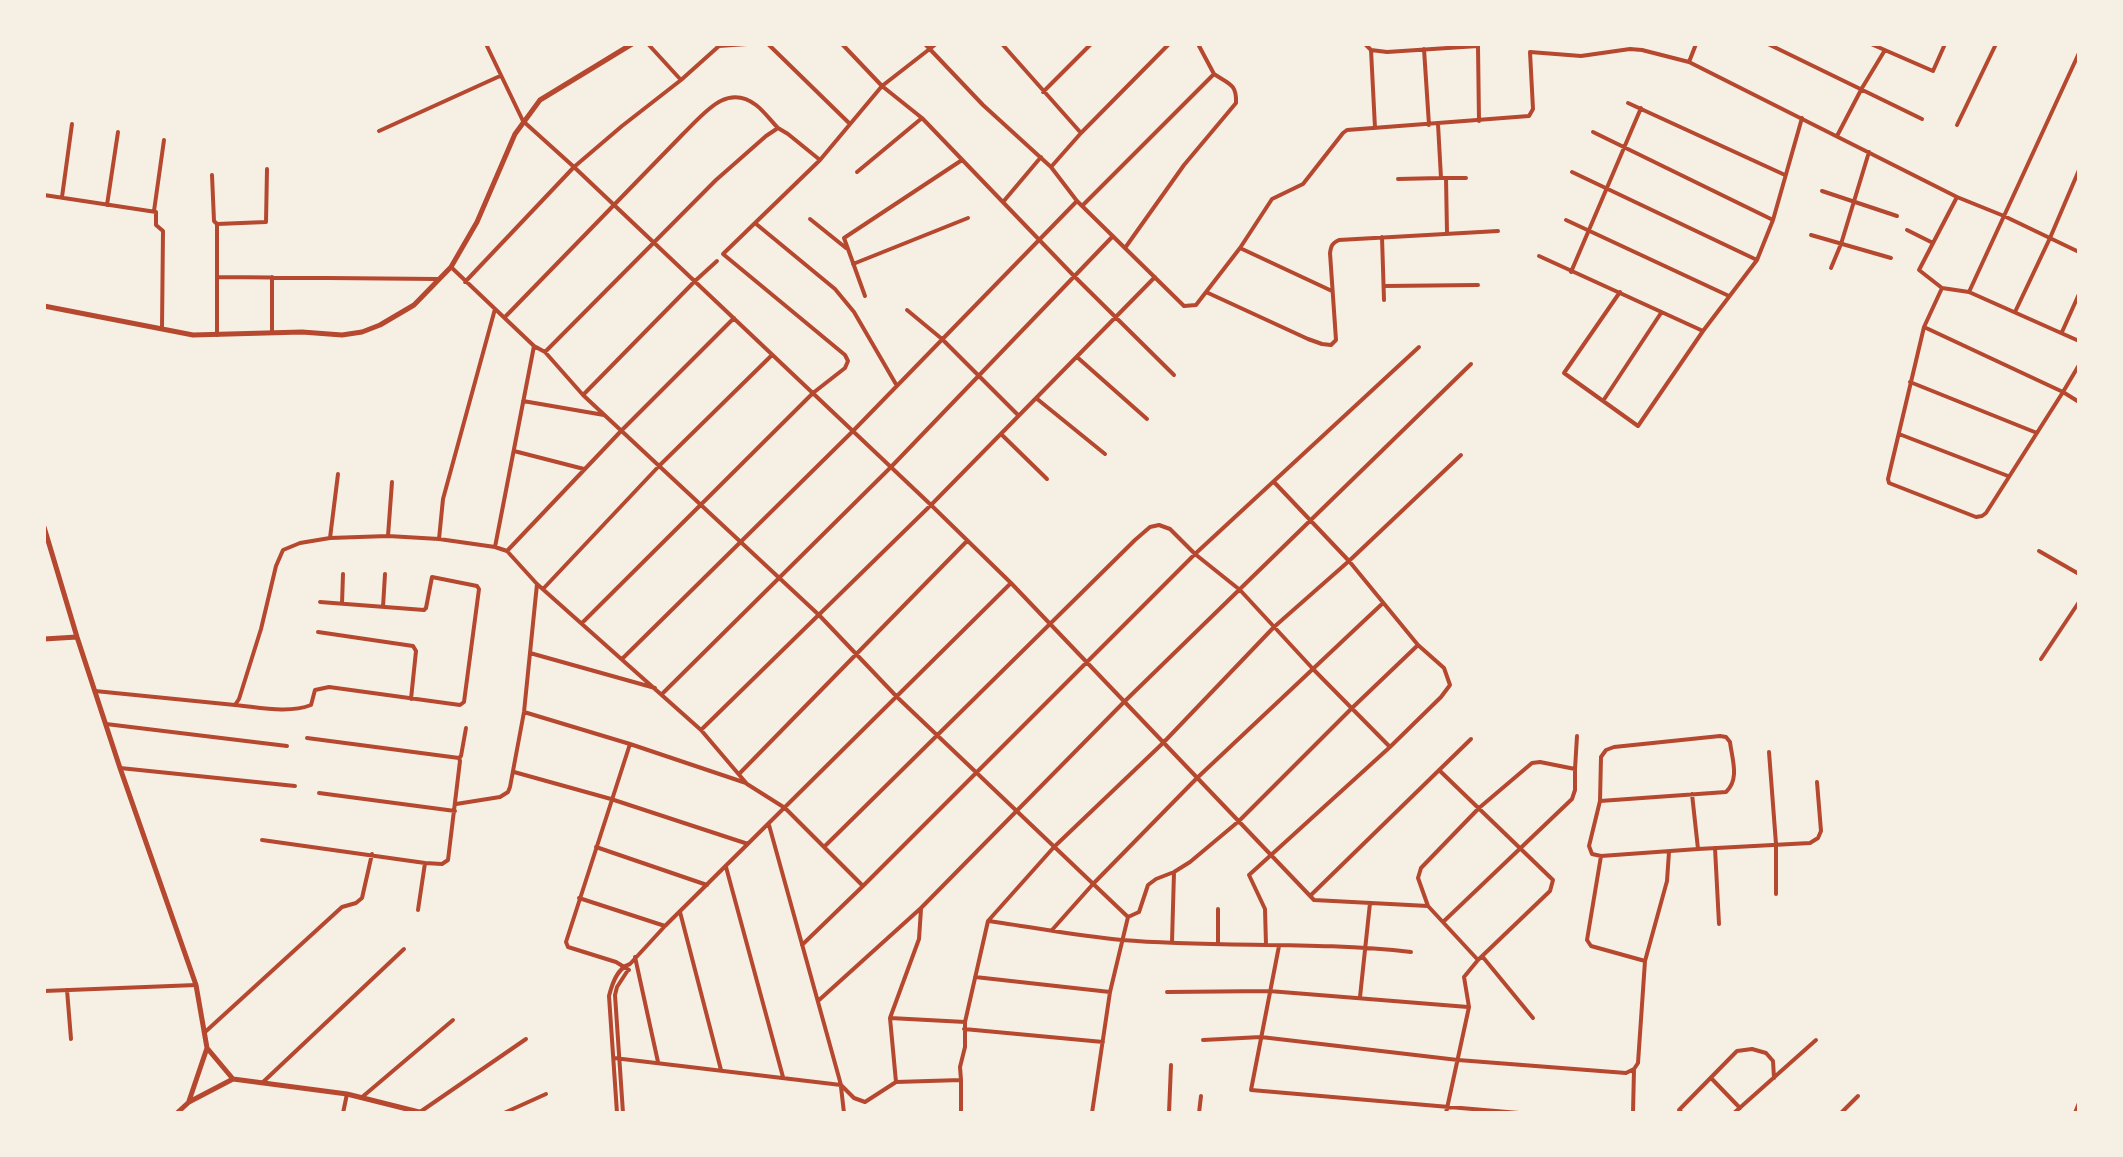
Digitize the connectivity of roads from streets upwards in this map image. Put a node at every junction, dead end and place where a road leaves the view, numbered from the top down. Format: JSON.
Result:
{"nodes":[{"id":1,"x":486,"y":44,"type":"edge"},
{"id":2,"x":632,"y":44,"type":"edge"},
{"id":3,"x":648,"y":44,"type":"edge"},
{"id":4,"x":747,"y":44,"type":"edge"},
{"id":5,"x":768,"y":44,"type":"edge"},
{"id":6,"x":842,"y":44,"type":"edge"},
{"id":7,"x":925,"y":44,"type":"edge"},
{"id":8,"x":936,"y":44,"type":"edge"},
{"id":9,"x":1002,"y":44,"type":"edge"},
{"id":10,"x":1077,"y":44,"type":"edge"},
{"id":11,"x":1091,"y":44,"type":"edge"},
{"id":12,"x":1169,"y":44,"type":"edge"},
{"id":13,"x":1198,"y":44,"type":"edge"},
{"id":14,"x":1365,"y":44,"type":"edge"},
{"id":15,"x":1696,"y":44,"type":"edge"},
{"id":16,"x":1768,"y":44,"type":"edge"},
{"id":17,"x":1871,"y":44,"type":"edge"},
{"id":18,"x":1945,"y":44,"type":"edge"},
{"id":19,"x":1996,"y":44,"type":"edge"},
{"id":20,"x":1424,"y":49,"type":"junction"},
{"id":21,"x":931,"y":50,"type":"junction"},
{"id":22,"x":1371,"y":50,"type":"junction"},
{"id":23,"x":1885,"y":50,"type":"junction"},
{"id":24,"x":1084,"y":51,"type":"junction"},
{"id":25,"x":2079,"y":53,"type":"edge"},
{"id":26,"x":1689,"y":62,"type":"junction"},
{"id":27,"x":1214,"y":74,"type":"junction"},
{"id":28,"x":501,"y":75,"type":"junction"},
{"id":29,"x":681,"y":80,"type":"junction"},
{"id":30,"x":882,"y":86,"type":"junction"},
{"id":31,"x":1862,"y":88,"type":"junction"},
{"id":32,"x":1043,"y":92,"type":"junction"},
{"id":33,"x":1628,"y":103,"type":"dead end"},
{"id":34,"x":1641,"y":108,"type":"junction"},
{"id":35,"x":922,"y":118,"type":"junction"},
{"id":36,"x":1802,"y":118,"type":"junction"},
{"id":37,"x":1922,"y":119,"type":"dead end"},
{"id":38,"x":523,"y":121,"type":"junction"},
{"id":39,"x":1479,"y":121,"type":"junction"},
{"id":40,"x":72,"y":124,"type":"dead end"},
{"id":41,"x":850,"y":124,"type":"junction"},
{"id":42,"x":1438,"y":124,"type":"junction"},
{"id":43,"x":1429,"y":125,"type":"junction"},
{"id":44,"x":1957,"y":125,"type":"dead end"},
{"id":45,"x":778,"y":128,"type":"junction"},
{"id":46,"x":1375,"y":128,"type":"junction"},
{"id":47,"x":379,"y":131,"type":"dead end"},
{"id":48,"x":118,"y":132,"type":"dead end"},
{"id":49,"x":1593,"y":132,"type":"dead end"},
{"id":50,"x":1081,"y":133,"type":"junction"},
{"id":51,"x":1837,"y":136,"type":"junction"},
{"id":52,"x":164,"y":140,"type":"dead end"},
{"id":53,"x":1624,"y":148,"type":"junction"},
{"id":54,"x":1869,"y":152,"type":"junction"},
{"id":55,"x":1041,"y":157,"type":"junction"},
{"id":56,"x":820,"y":160,"type":"junction"},
{"id":57,"x":962,"y":160,"type":"junction"},
{"id":58,"x":574,"y":167,"type":"junction"},
{"id":59,"x":1051,"y":167,"type":"junction"},
{"id":60,"x":267,"y":169,"type":"dead end"},
{"id":61,"x":2079,"y":170,"type":"edge"},
{"id":62,"x":857,"y":172,"type":"dead end"},
{"id":63,"x":1572,"y":172,"type":"dead end"},
{"id":64,"x":212,"y":175,"type":"dead end"},
{"id":65,"x":1785,"y":175,"type":"junction"},
{"id":66,"x":1443,"y":178,"type":"junction"},
{"id":67,"x":1466,"y":178,"type":"dead end"},
{"id":68,"x":1398,"y":179,"type":"dead end"},
{"id":69,"x":1607,"y":188,"type":"junction"},
{"id":70,"x":1822,"y":191,"type":"dead end"},
{"id":71,"x":44,"y":195,"type":"edge"},
{"id":72,"x":62,"y":197,"type":"junction"},
{"id":73,"x":1957,"y":197,"type":"junction"},
{"id":74,"x":1077,"y":201,"type":"junction"},
{"id":75,"x":1855,"y":201,"type":"junction"},
{"id":76,"x":1003,"y":202,"type":"junction"},
{"id":77,"x":107,"y":205,"type":"junction"},
{"id":78,"x":614,"y":205,"type":"junction"},
{"id":79,"x":1082,"y":206,"type":"junction"},
{"id":80,"x":154,"y":211,"type":"junction"},
{"id":81,"x":1897,"y":216,"type":"dead end"},
{"id":82,"x":2004,"y":216,"type":"junction"},
{"id":83,"x":968,"y":218,"type":"dead end"},
{"id":84,"x":810,"y":219,"type":"dead end"},
{"id":85,"x":1566,"y":220,"type":"dead end"},
{"id":86,"x":1773,"y":220,"type":"junction"},
{"id":87,"x":755,"y":223,"type":"junction"},
{"id":88,"x":217,"y":224,"type":"junction"},
{"id":89,"x":1590,"y":230,"type":"junction"},
{"id":90,"x":1907,"y":230,"type":"dead end"},
{"id":91,"x":1498,"y":231,"type":"dead end"},
{"id":92,"x":1447,"y":233,"type":"junction"},
{"id":93,"x":1811,"y":235,"type":"dead end"},
{"id":94,"x":1113,"y":236,"type":"junction"},
{"id":95,"x":1382,"y":237,"type":"junction"},
{"id":96,"x":2050,"y":238,"type":"junction"},
{"id":97,"x":1039,"y":240,"type":"junction"},
{"id":98,"x":653,"y":242,"type":"junction"},
{"id":99,"x":1933,"y":243,"type":"junction"},
{"id":100,"x":1841,"y":244,"type":"junction"},
{"id":101,"x":1125,"y":248,"type":"junction"},
{"id":102,"x":1240,"y":248,"type":"junction"},
{"id":103,"x":848,"y":250,"type":"junction"},
{"id":104,"x":2079,"y":252,"type":"edge"},
{"id":105,"x":1539,"y":256,"type":"dead end"},
{"id":106,"x":1891,"y":258,"type":"dead end"},
{"id":107,"x":1757,"y":260,"type":"junction"},
{"id":108,"x":717,"y":261,"type":"dead end"},
{"id":109,"x":853,"y":264,"type":"junction"},
{"id":110,"x":451,"y":267,"type":"junction"},
{"id":111,"x":1831,"y":268,"type":"dead end"},
{"id":112,"x":1571,"y":272,"type":"junction"},
{"id":113,"x":1074,"y":276,"type":"junction"},
{"id":114,"x":217,"y":277,"type":"junction"},
{"id":115,"x":272,"y":277,"type":"junction"},
{"id":116,"x":1155,"y":277,"type":"junction"},
{"id":117,"x":440,"y":279,"type":"junction"},
{"id":118,"x":695,"y":281,"type":"junction"},
{"id":119,"x":465,"y":282,"type":"junction"},
{"id":120,"x":1478,"y":285,"type":"dead end"},
{"id":121,"x":1384,"y":286,"type":"junction"},
{"id":122,"x":1942,"y":288,"type":"junction"},
{"id":123,"x":1332,"y":291,"type":"junction"},
{"id":124,"x":1206,"y":292,"type":"junction"},
{"id":125,"x":1620,"y":292,"type":"junction"},
{"id":126,"x":1969,"y":292,"type":"junction"},
{"id":127,"x":2079,"y":294,"type":"edge"},
{"id":128,"x":865,"y":296,"type":"dead end"},
{"id":129,"x":1729,"y":296,"type":"junction"},
{"id":130,"x":1384,"y":300,"type":"dead end"},
{"id":131,"x":44,"y":306,"type":"edge"},
{"id":132,"x":495,"y":309,"type":"junction"},
{"id":133,"x":907,"y":310,"type":"dead end"},
{"id":134,"x":2015,"y":312,"type":"junction"},
{"id":135,"x":1661,"y":313,"type":"junction"},
{"id":136,"x":505,"y":317,"type":"junction"},
{"id":137,"x":1116,"y":317,"type":"junction"},
{"id":138,"x":734,"y":318,"type":"junction"},
{"id":139,"x":1924,"y":327,"type":"junction"},
{"id":140,"x":162,"y":330,"type":"junction"},
{"id":141,"x":1703,"y":331,"type":"junction"},
{"id":142,"x":272,"y":332,"type":"junction"},
{"id":143,"x":2062,"y":332,"type":"junction"},
{"id":144,"x":217,"y":335,"type":"junction"},
{"id":145,"x":942,"y":339,"type":"junction"},
{"id":146,"x":2079,"y":341,"type":"edge"},
{"id":147,"x":534,"y":346,"type":"junction"},
{"id":148,"x":1419,"y":347,"type":"dead end"},
{"id":149,"x":545,"y":352,"type":"junction"},
{"id":150,"x":772,"y":355,"type":"junction"},
{"id":151,"x":1077,"y":357,"type":"junction"},
{"id":152,"x":1471,"y":364,"type":"dead end"},
{"id":153,"x":2079,"y":365,"type":"edge"},
{"id":154,"x":979,"y":375,"type":"junction"},
{"id":155,"x":1174,"y":375,"type":"dead end"},
{"id":156,"x":1910,"y":382,"type":"junction"},
{"id":157,"x":897,"y":386,"type":"junction"},
{"id":158,"x":2063,"y":392,"type":"junction"},
{"id":159,"x":813,"y":393,"type":"junction"},
{"id":160,"x":583,"y":395,"type":"junction"},
{"id":161,"x":1036,"y":398,"type":"junction"},
{"id":162,"x":523,"y":401,"type":"junction"},
{"id":163,"x":1603,"y":401,"type":"junction"},
{"id":164,"x":2079,"y":402,"type":"edge"},
{"id":165,"x":605,"y":415,"type":"junction"},
{"id":166,"x":1018,"y":416,"type":"junction"},
{"id":167,"x":1147,"y":419,"type":"dead end"},
{"id":168,"x":621,"y":431,"type":"junction"},
{"id":169,"x":853,"y":431,"type":"junction"},
{"id":170,"x":2037,"y":433,"type":"junction"},
{"id":171,"x":1001,"y":434,"type":"junction"},
{"id":172,"x":1899,"y":434,"type":"junction"},
{"id":173,"x":514,"y":451,"type":"junction"},
{"id":174,"x":1105,"y":454,"type":"dead end"},
{"id":175,"x":1461,"y":455,"type":"dead end"},
{"id":176,"x":659,"y":466,"type":"junction"},
{"id":177,"x":891,"y":467,"type":"junction"},
{"id":178,"x":584,"y":469,"type":"junction"},
{"id":179,"x":338,"y":474,"type":"dead end"},
{"id":180,"x":2008,"y":476,"type":"junction"},
{"id":181,"x":1047,"y":479,"type":"dead end"},
{"id":182,"x":392,"y":482,"type":"dead end"},
{"id":183,"x":1274,"y":482,"type":"junction"},
{"id":184,"x":700,"y":504,"type":"junction"},
{"id":185,"x":931,"y":505,"type":"junction"},
{"id":186,"x":1311,"y":520,"type":"junction"},
{"id":187,"x":44,"y":527,"type":"edge"},
{"id":188,"x":388,"y":536,"type":"junction"},
{"id":189,"x":330,"y":538,"type":"junction"},
{"id":190,"x":439,"y":539,"type":"junction"},
{"id":191,"x":968,"y":541,"type":"junction"},
{"id":192,"x":740,"y":542,"type":"junction"},
{"id":193,"x":495,"y":547,"type":"junction"},
{"id":194,"x":507,"y":551,"type":"junction"},
{"id":195,"x":2039,"y":551,"type":"dead end"},
{"id":196,"x":1195,"y":554,"type":"junction"},
{"id":197,"x":1349,"y":561,"type":"junction"},
{"id":198,"x":343,"y":574,"type":"dead end"},
{"id":199,"x":385,"y":574,"type":"dead end"},
{"id":200,"x":2079,"y":574,"type":"edge"},
{"id":201,"x":780,"y":579,"type":"junction"},
{"id":202,"x":1011,"y":583,"type":"junction"},
{"id":203,"x":537,"y":584,"type":"junction"},
{"id":204,"x":543,"y":589,"type":"junction"},
{"id":205,"x":1240,"y":590,"type":"junction"},
{"id":206,"x":320,"y":602,"type":"dead end"},
{"id":207,"x":2079,"y":602,"type":"edge"},
{"id":208,"x":1383,"y":603,"type":"junction"},
{"id":209,"x":342,"y":604,"type":"junction"},
{"id":210,"x":383,"y":607,"type":"junction"},
{"id":211,"x":819,"y":615,"type":"junction"},
{"id":212,"x":582,"y":623,"type":"junction"},
{"id":213,"x":1049,"y":623,"type":"junction"},
{"id":214,"x":1274,"y":627,"type":"junction"},
{"id":215,"x":318,"y":632,"type":"dead end"},
{"id":216,"x":77,"y":637,"type":"junction"},
{"id":217,"x":44,"y":639,"type":"edge"},
{"id":218,"x":1418,"y":645,"type":"junction"},
{"id":219,"x":530,"y":653,"type":"junction"},
{"id":220,"x":856,"y":654,"type":"junction"},
{"id":221,"x":622,"y":659,"type":"junction"},
{"id":222,"x":2041,"y":659,"type":"dead end"},
{"id":223,"x":1086,"y":662,"type":"junction"},
{"id":224,"x":1314,"y":670,"type":"junction"},
{"id":225,"x":655,"y":689,"type":"junction"},
{"id":226,"x":95,"y":691,"type":"junction"},
{"id":227,"x":662,"y":694,"type":"junction"},
{"id":228,"x":897,"y":697,"type":"junction"},
{"id":229,"x":411,"y":699,"type":"junction"},
{"id":230,"x":1124,"y":702,"type":"junction"},
{"id":231,"x":235,"y":705,"type":"junction"},
{"id":232,"x":1352,"y":708,"type":"junction"},
{"id":233,"x":524,"y":712,"type":"junction"},
{"id":234,"x":106,"y":724,"type":"junction"},
{"id":235,"x":466,"y":728,"type":"dead end"},
{"id":236,"x":701,"y":730,"type":"junction"},
{"id":237,"x":938,"y":735,"type":"junction"},
{"id":238,"x":1577,"y":736,"type":"dead end"},
{"id":239,"x":307,"y":738,"type":"dead end"},
{"id":240,"x":1471,"y":739,"type":"dead end"},
{"id":241,"x":1163,"y":743,"type":"junction"},
{"id":242,"x":630,"y":744,"type":"junction"},
{"id":243,"x":287,"y":746,"type":"dead end"},
{"id":244,"x":1390,"y":747,"type":"junction"},
{"id":245,"x":1769,"y":752,"type":"dead end"},
{"id":246,"x":459,"y":758,"type":"junction"},
{"id":247,"x":120,"y":768,"type":"junction"},
{"id":248,"x":1575,"y":769,"type":"junction"},
{"id":249,"x":1439,"y":770,"type":"junction"},
{"id":250,"x":514,"y":772,"type":"junction"},
{"id":251,"x":977,"y":773,"type":"junction"},
{"id":252,"x":739,"y":774,"type":"junction"},
{"id":253,"x":1197,"y":778,"type":"junction"},
{"id":254,"x":1817,"y":782,"type":"dead end"},
{"id":255,"x":747,"y":784,"type":"junction"},
{"id":256,"x":295,"y":786,"type":"dead end"},
{"id":257,"x":319,"y":793,"type":"dead end"},
{"id":258,"x":1692,"y":794,"type":"junction"},
{"id":259,"x":611,"y":799,"type":"junction"},
{"id":260,"x":1600,"y":801,"type":"junction"},
{"id":261,"x":456,"y":804,"type":"junction"},
{"id":262,"x":785,"y":808,"type":"junction"},
{"id":263,"x":1479,"y":808,"type":"junction"},
{"id":264,"x":455,"y":811,"type":"junction"},
{"id":265,"x":1017,"y":811,"type":"junction"},
{"id":266,"x":1239,"y":821,"type":"junction"},
{"id":267,"x":769,"y":824,"type":"junction"},
{"id":268,"x":262,"y":840,"type":"dead end"},
{"id":269,"x":748,"y":844,"type":"junction"},
{"id":270,"x":1776,"y":844,"type":"junction"},
{"id":271,"x":596,"y":847,"type":"junction"},
{"id":272,"x":824,"y":847,"type":"junction"},
{"id":273,"x":1054,"y":847,"type":"junction"},
{"id":274,"x":1519,"y":847,"type":"junction"},
{"id":275,"x":1715,"y":848,"type":"junction"},
{"id":276,"x":1698,"y":849,"type":"junction"},
{"id":277,"x":1669,"y":851,"type":"junction"},
{"id":278,"x":372,"y":854,"type":"junction"},
{"id":279,"x":1271,"y":856,"type":"junction"},
{"id":280,"x":1601,"y":856,"type":"junction"},
{"id":281,"x":425,"y":863,"type":"junction"},
{"id":282,"x":726,"y":867,"type":"junction"},
{"id":283,"x":1174,"y":872,"type":"junction"},
{"id":284,"x":1093,"y":884,"type":"junction"},
{"id":285,"x":707,"y":885,"type":"junction"},
{"id":286,"x":863,"y":886,"type":"junction"},
{"id":287,"x":1776,"y":894,"type":"dead end"},
{"id":288,"x":1310,"y":896,"type":"junction"},
{"id":289,"x":579,"y":898,"type":"junction"},
{"id":290,"x":1370,"y":903,"type":"junction"},
{"id":291,"x":1428,"y":906,"type":"junction"},
{"id":292,"x":921,"y":908,"type":"junction"},
{"id":293,"x":1218,"y":909,"type":"dead end"},
{"id":294,"x":418,"y":910,"type":"dead end"},
{"id":295,"x":680,"y":912,"type":"junction"},
{"id":296,"x":1128,"y":917,"type":"junction"},
{"id":297,"x":988,"y":921,"type":"junction"},
{"id":298,"x":1443,"y":922,"type":"junction"},
{"id":299,"x":1719,"y":924,"type":"dead end"},
{"id":300,"x":665,"y":926,"type":"junction"},
{"id":301,"x":1052,"y":930,"type":"junction"},
{"id":302,"x":1122,"y":940,"type":"junction"},
{"id":303,"x":1172,"y":942,"type":"junction"},
{"id":304,"x":1218,"y":943,"type":"junction"},
{"id":305,"x":802,"y":945,"type":"junction"},
{"id":306,"x":1266,"y":945,"type":"junction"},
{"id":307,"x":1279,"y":946,"type":"junction"},
{"id":308,"x":1365,"y":947,"type":"junction"},
{"id":309,"x":404,"y":949,"type":"dead end"},
{"id":310,"x":1411,"y":952,"type":"dead end"},
{"id":311,"x":635,"y":957,"type":"junction"},
{"id":312,"x":1480,"y":958,"type":"junction"},
{"id":313,"x":1645,"y":961,"type":"junction"},
{"id":314,"x":627,"y":967,"type":"junction"},
{"id":315,"x":975,"y":977,"type":"junction"},
{"id":316,"x":196,"y":985,"type":"junction"},
{"id":317,"x":67,"y":990,"type":"junction"},
{"id":318,"x":44,"y":991,"type":"edge"},
{"id":319,"x":1269,"y":991,"type":"junction"},
{"id":320,"x":1110,"y":992,"type":"junction"},
{"id":321,"x":1167,"y":992,"type":"dead end"},
{"id":322,"x":1360,"y":997,"type":"junction"},
{"id":323,"x":818,"y":1001,"type":"junction"},
{"id":324,"x":1469,"y":1007,"type":"junction"},
{"id":325,"x":890,"y":1018,"type":"junction"},
{"id":326,"x":1533,"y":1018,"type":"dead end"},
{"id":327,"x":453,"y":1020,"type":"dead end"},
{"id":328,"x":965,"y":1022,"type":"junction"},
{"id":329,"x":964,"y":1029,"type":"junction"},
{"id":330,"x":204,"y":1033,"type":"junction"},
{"id":331,"x":1261,"y":1037,"type":"junction"},
{"id":332,"x":71,"y":1039,"type":"dead end"},
{"id":333,"x":526,"y":1039,"type":"dead end"},
{"id":334,"x":1203,"y":1040,"type":"dead end"},
{"id":335,"x":1816,"y":1040,"type":"dead end"},
{"id":336,"x":1103,"y":1042,"type":"junction"},
{"id":337,"x":207,"y":1048,"type":"junction"},
{"id":338,"x":618,"y":1058,"type":"junction"},
{"id":339,"x":1458,"y":1060,"type":"junction"},
{"id":340,"x":658,"y":1062,"type":"junction"},
{"id":341,"x":1171,"y":1065,"type":"dead end"},
{"id":342,"x":1634,"y":1069,"type":"junction"},
{"id":343,"x":721,"y":1070,"type":"junction"},
{"id":344,"x":784,"y":1078,"type":"junction"},
{"id":345,"x":1711,"y":1078,"type":"junction"},
{"id":346,"x":1774,"y":1078,"type":"junction"},
{"id":347,"x":233,"y":1079,"type":"junction"},
{"id":348,"x":961,"y":1080,"type":"junction"},
{"id":349,"x":896,"y":1082,"type":"junction"},
{"id":350,"x":262,"y":1083,"type":"junction"},
{"id":351,"x":841,"y":1085,"type":"junction"},
{"id":352,"x":347,"y":1094,"type":"junction"},
{"id":353,"x":546,"y":1094,"type":"dead end"},
{"id":354,"x":1201,"y":1096,"type":"dead end"},
{"id":355,"x":1858,"y":1096,"type":"dead end"},
{"id":356,"x":361,"y":1098,"type":"junction"},
{"id":357,"x":189,"y":1102,"type":"junction"},
{"id":358,"x":2079,"y":1103,"type":"edge"},
{"id":359,"x":1740,"y":1108,"type":"junction"},
{"id":360,"x":1446,"y":1110,"type":"edge"},
{"id":361,"x":411,"y":1112,"type":"edge"},
{"id":362,"x":421,"y":1112,"type":"edge"},
{"id":363,"x":177,"y":1113,"type":"edge"},
{"id":364,"x":343,"y":1113,"type":"edge"},
{"id":365,"x":504,"y":1113,"type":"edge"},
{"id":366,"x":617,"y":1113,"type":"edge"},
{"id":367,"x":623,"y":1113,"type":"edge"},
{"id":368,"x":844,"y":1113,"type":"edge"},
{"id":369,"x":961,"y":1113,"type":"edge"},
{"id":370,"x":1092,"y":1113,"type":"edge"},
{"id":371,"x":1169,"y":1113,"type":"edge"},
{"id":372,"x":1199,"y":1113,"type":"edge"},
{"id":373,"x":1519,"y":1113,"type":"edge"},
{"id":374,"x":1633,"y":1113,"type":"edge"},
{"id":375,"x":1682,"y":1113,"type":"edge"},
{"id":376,"x":1734,"y":1113,"type":"edge"},
{"id":377,"x":1841,"y":1113,"type":"edge"},
{"id":378,"x":2075,"y":1113,"type":"edge"}],
"edges":[{"from":1,"to":28,"type":"street"},
{"from":2,"to":38,"type":"street"},
{"from":3,"to":29,"type":"street"},
{"from":4,"to":29,"type":"street"},
{"from":5,"to":41,"type":"street"},
{"from":6,"to":30,"type":"street"},
{"from":7,"to":21,"type":"street"},
{"from":8,"to":21,"type":"street"},
{"from":9,"to":32,"type":"street"},
{"from":10,"to":24,"type":"street"},
{"from":11,"to":24,"type":"street"},
{"from":12,"to":50,"type":"street"},
{"from":13,"to":27,"type":"street"},
{"from":14,"to":22,"type":"street"},
{"from":15,"to":26,"type":"street"},
{"from":16,"to":31,"type":"street"},
{"from":17,"to":23,"type":"street"},
{"from":18,"to":23,"type":"street"},
{"from":19,"to":44,"type":"street"},
{"from":20,"to":22,"type":"street"},
{"from":20,"to":39,"type":"street"},
{"from":20,"to":43,"type":"street"},
{"from":21,"to":30,"type":"street"},
{"from":21,"to":55,"type":"street"},
{"from":22,"to":46,"type":"street"},
{"from":23,"to":31,"type":"street"},
{"from":24,"to":32,"type":"street"},
{"from":25,"to":82,"type":"street"},
{"from":26,"to":36,"type":"street"},
{"from":26,"to":39,"type":"street"},
{"from":27,"to":79,"type":"street"},
{"from":27,"to":101,"type":"street"},
{"from":28,"to":38,"type":"street"},
{"from":28,"to":47,"type":"street"},
{"from":29,"to":58,"type":"street"},
{"from":30,"to":35,"type":"street"},
{"from":30,"to":41,"type":"street"},
{"from":31,"to":37,"type":"street"},
{"from":31,"to":51,"type":"street"},
{"from":32,"to":50,"type":"street"},
{"from":33,"to":34,"type":"street"},
{"from":34,"to":53,"type":"street"},
{"from":34,"to":65,"type":"street"},
{"from":35,"to":57,"type":"street"},
{"from":35,"to":62,"type":"street"},
{"from":36,"to":51,"type":"street"},
{"from":36,"to":65,"type":"street"},
{"from":38,"to":58,"type":"street"},
{"from":38,"to":110,"type":"street"},
{"from":39,"to":42,"type":"street"},
{"from":40,"to":72,"type":"street"},
{"from":41,"to":56,"type":"street"},
{"from":42,"to":43,"type":"street"},
{"from":42,"to":66,"type":"street"},
{"from":43,"to":46,"type":"street"},
{"from":45,"to":56,"type":"street"},
{"from":45,"to":78,"type":"street"},
{"from":45,"to":98,"type":"street"},
{"from":46,"to":102,"type":"street"},
{"from":48,"to":77,"type":"street"},
{"from":49,"to":53,"type":"street"},
{"from":50,"to":59,"type":"street"},
{"from":51,"to":54,"type":"street"},
{"from":52,"to":80,"type":"street"},
{"from":53,"to":69,"type":"street"},
{"from":53,"to":86,"type":"street"},
{"from":54,"to":73,"type":"street"},
{"from":54,"to":75,"type":"street"},
{"from":55,"to":59,"type":"street"},
{"from":55,"to":76,"type":"street"},
{"from":56,"to":87,"type":"street"},
{"from":57,"to":76,"type":"street"},
{"from":57,"to":103,"type":"street"},
{"from":58,"to":78,"type":"street"},
{"from":58,"to":119,"type":"street"},
{"from":59,"to":74,"type":"street"},
{"from":60,"to":88,"type":"street"},
{"from":61,"to":96,"type":"street"},
{"from":63,"to":69,"type":"street"},
{"from":64,"to":88,"type":"street"},
{"from":65,"to":86,"type":"street"},
{"from":66,"to":67,"type":"street"},
{"from":66,"to":68,"type":"street"},
{"from":66,"to":92,"type":"street"},
{"from":69,"to":89,"type":"street"},
{"from":69,"to":107,"type":"street"},
{"from":70,"to":75,"type":"street"},
{"from":71,"to":72,"type":"street"},
{"from":72,"to":77,"type":"street"},
{"from":73,"to":82,"type":"street"},
{"from":73,"to":99,"type":"street"},
{"from":74,"to":79,"type":"street"},
{"from":74,"to":97,"type":"street"},
{"from":75,"to":81,"type":"street"},
{"from":75,"to":100,"type":"street"},
{"from":76,"to":97,"type":"street"},
{"from":77,"to":80,"type":"street"},
{"from":78,"to":98,"type":"street"},
{"from":78,"to":136,"type":"street"},
{"from":79,"to":94,"type":"street"},
{"from":80,"to":140,"type":"street"},
{"from":82,"to":96,"type":"street"},
{"from":82,"to":126,"type":"street"},
{"from":83,"to":109,"type":"street"},
{"from":84,"to":103,"type":"street"},
{"from":85,"to":89,"type":"street"},
{"from":86,"to":107,"type":"street"},
{"from":87,"to":157,"type":"street"},
{"from":87,"to":159,"type":"street"},
{"from":88,"to":114,"type":"street"},
{"from":89,"to":112,"type":"street"},
{"from":89,"to":129,"type":"street"},
{"from":90,"to":99,"type":"street"},
{"from":91,"to":92,"type":"street"},
{"from":92,"to":95,"type":"street"},
{"from":93,"to":100,"type":"street"},
{"from":94,"to":101,"type":"street"},
{"from":94,"to":113,"type":"street"},
{"from":95,"to":121,"type":"street"},
{"from":95,"to":123,"type":"street"},
{"from":96,"to":104,"type":"street"},
{"from":96,"to":134,"type":"street"},
{"from":97,"to":113,"type":"street"},
{"from":97,"to":145,"type":"street"},
{"from":98,"to":118,"type":"street"},
{"from":98,"to":149,"type":"street"},
{"from":99,"to":122,"type":"street"},
{"from":100,"to":106,"type":"street"},
{"from":100,"to":111,"type":"street"},
{"from":101,"to":116,"type":"street"},
{"from":102,"to":123,"type":"street"},
{"from":102,"to":124,"type":"street"},
{"from":103,"to":109,"type":"street"},
{"from":105,"to":112,"type":"street"},
{"from":107,"to":129,"type":"street"},
{"from":108,"to":118,"type":"street"},
{"from":109,"to":128,"type":"street"},
{"from":110,"to":117,"type":"street"},
{"from":110,"to":119,"type":"street"},
{"from":112,"to":125,"type":"street"},
{"from":113,"to":137,"type":"street"},
{"from":113,"to":154,"type":"street"},
{"from":114,"to":115,"type":"street"},
{"from":114,"to":144,"type":"street"},
{"from":115,"to":117,"type":"street"},
{"from":115,"to":142,"type":"street"},
{"from":116,"to":124,"type":"street"},
{"from":116,"to":137,"type":"street"},
{"from":117,"to":142,"type":"street"},
{"from":118,"to":138,"type":"street"},
{"from":118,"to":160,"type":"street"},
{"from":119,"to":132,"type":"street"},
{"from":120,"to":121,"type":"street"},
{"from":121,"to":130,"type":"street"},
{"from":122,"to":126,"type":"street"},
{"from":122,"to":139,"type":"street"},
{"from":123,"to":124,"type":"street"},
{"from":125,"to":135,"type":"street"},
{"from":125,"to":163,"type":"street"},
{"from":126,"to":134,"type":"street"},
{"from":127,"to":143,"type":"street"},
{"from":129,"to":141,"type":"street"},
{"from":131,"to":140,"type":"street"},
{"from":132,"to":136,"type":"street"},
{"from":132,"to":190,"type":"street"},
{"from":133,"to":145,"type":"street"},
{"from":134,"to":143,"type":"street"},
{"from":135,"to":141,"type":"street"},
{"from":135,"to":163,"type":"street"},
{"from":136,"to":147,"type":"street"},
{"from":137,"to":151,"type":"street"},
{"from":137,"to":155,"type":"street"},
{"from":138,"to":150,"type":"street"},
{"from":138,"to":168,"type":"street"},
{"from":139,"to":156,"type":"street"},
{"from":139,"to":158,"type":"street"},
{"from":140,"to":144,"type":"street"},
{"from":141,"to":163,"type":"street"},
{"from":142,"to":144,"type":"street"},
{"from":143,"to":146,"type":"street"},
{"from":145,"to":154,"type":"street"},
{"from":145,"to":157,"type":"street"},
{"from":147,"to":149,"type":"street"},
{"from":147,"to":162,"type":"street"},
{"from":148,"to":183,"type":"street"},
{"from":149,"to":160,"type":"street"},
{"from":150,"to":159,"type":"street"},
{"from":150,"to":176,"type":"street"},
{"from":151,"to":161,"type":"street"},
{"from":151,"to":167,"type":"street"},
{"from":152,"to":186,"type":"street"},
{"from":153,"to":158,"type":"street"},
{"from":154,"to":166,"type":"street"},
{"from":154,"to":177,"type":"street"},
{"from":156,"to":170,"type":"street"},
{"from":156,"to":172,"type":"street"},
{"from":157,"to":169,"type":"street"},
{"from":158,"to":164,"type":"street"},
{"from":158,"to":170,"type":"street"},
{"from":159,"to":169,"type":"street"},
{"from":159,"to":184,"type":"street"},
{"from":160,"to":165,"type":"street"},
{"from":161,"to":166,"type":"street"},
{"from":161,"to":174,"type":"street"},
{"from":162,"to":165,"type":"street"},
{"from":162,"to":173,"type":"street"},
{"from":165,"to":168,"type":"street"},
{"from":166,"to":171,"type":"street"},
{"from":168,"to":176,"type":"street"},
{"from":168,"to":178,"type":"street"},
{"from":169,"to":177,"type":"street"},
{"from":169,"to":192,"type":"street"},
{"from":170,"to":180,"type":"street"},
{"from":171,"to":181,"type":"street"},
{"from":171,"to":185,"type":"street"},
{"from":172,"to":180,"type":"street"},
{"from":172,"to":180,"type":"street"},
{"from":173,"to":178,"type":"street"},
{"from":173,"to":193,"type":"street"},
{"from":175,"to":197,"type":"street"},
{"from":176,"to":184,"type":"street"},
{"from":176,"to":204,"type":"street"},
{"from":177,"to":185,"type":"street"},
{"from":177,"to":201,"type":"street"},
{"from":178,"to":194,"type":"street"},
{"from":179,"to":189,"type":"street"},
{"from":182,"to":188,"type":"street"},
{"from":183,"to":186,"type":"street"},
{"from":183,"to":196,"type":"street"},
{"from":184,"to":192,"type":"street"},
{"from":184,"to":212,"type":"street"},
{"from":185,"to":191,"type":"street"},
{"from":185,"to":211,"type":"street"},
{"from":186,"to":197,"type":"street"},
{"from":186,"to":205,"type":"street"},
{"from":187,"to":216,"type":"street"},
{"from":188,"to":189,"type":"street"},
{"from":188,"to":190,"type":"street"},
{"from":189,"to":231,"type":"street"},
{"from":190,"to":193,"type":"street"},
{"from":191,"to":202,"type":"street"},
{"from":191,"to":220,"type":"street"},
{"from":192,"to":201,"type":"street"},
{"from":192,"to":221,"type":"street"},
{"from":193,"to":194,"type":"street"},
{"from":194,"to":203,"type":"street"},
{"from":195,"to":200,"type":"street"},
{"from":196,"to":205,"type":"street"},
{"from":196,"to":213,"type":"street"},
{"from":196,"to":223,"type":"street"},
{"from":197,"to":208,"type":"street"},
{"from":197,"to":214,"type":"street"},
{"from":198,"to":209,"type":"street"},
{"from":199,"to":210,"type":"street"},
{"from":201,"to":211,"type":"street"},
{"from":201,"to":227,"type":"street"},
{"from":202,"to":213,"type":"street"},
{"from":202,"to":228,"type":"street"},
{"from":203,"to":204,"type":"street"},
{"from":203,"to":219,"type":"street"},
{"from":204,"to":212,"type":"street"},
{"from":205,"to":214,"type":"street"},
{"from":205,"to":230,"type":"street"},
{"from":206,"to":209,"type":"street"},
{"from":207,"to":222,"type":"street"},
{"from":208,"to":218,"type":"street"},
{"from":208,"to":224,"type":"street"},
{"from":209,"to":210,"type":"street"},
{"from":210,"to":229,"type":"street"},
{"from":211,"to":220,"type":"street"},
{"from":211,"to":236,"type":"street"},
{"from":212,"to":221,"type":"street"},
{"from":213,"to":223,"type":"street"},
{"from":213,"to":237,"type":"street"},
{"from":214,"to":224,"type":"street"},
{"from":214,"to":241,"type":"street"},
{"from":215,"to":229,"type":"street"},
{"from":216,"to":217,"type":"street"},
{"from":216,"to":226,"type":"street"},
{"from":218,"to":232,"type":"street"},
{"from":218,"to":244,"type":"street"},
{"from":219,"to":225,"type":"street"},
{"from":219,"to":233,"type":"street"},
{"from":220,"to":228,"type":"street"},
{"from":220,"to":252,"type":"street"},
{"from":221,"to":225,"type":"street"},
{"from":223,"to":230,"type":"street"},
{"from":223,"to":251,"type":"street"},
{"from":224,"to":232,"type":"street"},
{"from":224,"to":253,"type":"street"},
{"from":225,"to":227,"type":"street"},
{"from":226,"to":231,"type":"street"},
{"from":226,"to":234,"type":"street"},
{"from":227,"to":236,"type":"street"},
{"from":228,"to":237,"type":"street"},
{"from":228,"to":262,"type":"street"},
{"from":229,"to":231,"type":"street"},
{"from":230,"to":241,"type":"street"},
{"from":230,"to":265,"type":"street"},
{"from":232,"to":244,"type":"street"},
{"from":232,"to":266,"type":"street"},
{"from":233,"to":242,"type":"street"},
{"from":233,"to":250,"type":"street"},
{"from":234,"to":243,"type":"street"},
{"from":234,"to":247,"type":"street"},
{"from":235,"to":246,"type":"street"},
{"from":236,"to":252,"type":"street"},
{"from":237,"to":251,"type":"street"},
{"from":237,"to":272,"type":"street"},
{"from":238,"to":248,"type":"street"},
{"from":239,"to":246,"type":"street"},
{"from":240,"to":249,"type":"street"},
{"from":241,"to":253,"type":"street"},
{"from":241,"to":273,"type":"street"},
{"from":242,"to":255,"type":"street"},
{"from":242,"to":259,"type":"street"},
{"from":244,"to":279,"type":"street"},
{"from":245,"to":270,"type":"street"},
{"from":246,"to":261,"type":"street"},
{"from":247,"to":256,"type":"street"},
{"from":247,"to":316,"type":"street"},
{"from":248,"to":263,"type":"street"},
{"from":248,"to":274,"type":"street"},
{"from":249,"to":263,"type":"street"},
{"from":249,"to":288,"type":"street"},
{"from":250,"to":259,"type":"street"},
{"from":250,"to":261,"type":"street"},
{"from":251,"to":265,"type":"street"},
{"from":251,"to":286,"type":"street"},
{"from":252,"to":255,"type":"street"},
{"from":253,"to":266,"type":"street"},
{"from":253,"to":284,"type":"street"},
{"from":254,"to":270,"type":"street"},
{"from":255,"to":262,"type":"street"},
{"from":257,"to":264,"type":"street"},
{"from":258,"to":260,"type":"street"},
{"from":258,"to":260,"type":"street"},
{"from":258,"to":276,"type":"street"},
{"from":259,"to":269,"type":"street"},
{"from":259,"to":271,"type":"street"},
{"from":260,"to":280,"type":"street"},
{"from":261,"to":264,"type":"street"},
{"from":262,"to":267,"type":"street"},
{"from":262,"to":272,"type":"street"},
{"from":263,"to":274,"type":"street"},
{"from":263,"to":291,"type":"street"},
{"from":264,"to":281,"type":"street"},
{"from":265,"to":273,"type":"street"},
{"from":265,"to":292,"type":"street"},
{"from":266,"to":279,"type":"street"},
{"from":266,"to":283,"type":"street"},
{"from":267,"to":269,"type":"street"},
{"from":267,"to":305,"type":"street"},
{"from":268,"to":278,"type":"street"},
{"from":269,"to":282,"type":"street"},
{"from":270,"to":275,"type":"street"},
{"from":270,"to":287,"type":"street"},
{"from":271,"to":285,"type":"street"},
{"from":271,"to":289,"type":"street"},
{"from":272,"to":286,"type":"street"},
{"from":273,"to":284,"type":"street"},
{"from":273,"to":297,"type":"street"},
{"from":274,"to":298,"type":"street"},
{"from":274,"to":312,"type":"street"},
{"from":275,"to":276,"type":"street"},
{"from":275,"to":299,"type":"street"},
{"from":276,"to":277,"type":"street"},
{"from":277,"to":280,"type":"street"},
{"from":277,"to":313,"type":"street"},
{"from":278,"to":281,"type":"street"},
{"from":278,"to":330,"type":"street"},
{"from":279,"to":288,"type":"street"},
{"from":279,"to":306,"type":"street"},
{"from":280,"to":313,"type":"street"},
{"from":281,"to":294,"type":"street"},
{"from":282,"to":285,"type":"street"},
{"from":282,"to":344,"type":"street"},
{"from":283,"to":296,"type":"street"},
{"from":283,"to":303,"type":"street"},
{"from":284,"to":296,"type":"street"},
{"from":284,"to":301,"type":"street"},
{"from":285,"to":295,"type":"street"},
{"from":286,"to":305,"type":"street"},
{"from":288,"to":290,"type":"street"},
{"from":289,"to":300,"type":"street"},
{"from":289,"to":314,"type":"street"},
{"from":290,"to":291,"type":"street"},
{"from":290,"to":308,"type":"street"},
{"from":291,"to":298,"type":"street"},
{"from":292,"to":323,"type":"street"},
{"from":292,"to":325,"type":"street"},
{"from":293,"to":304,"type":"street"},
{"from":295,"to":300,"type":"street"},
{"from":295,"to":343,"type":"street"},
{"from":296,"to":302,"type":"street"},
{"from":297,"to":301,"type":"street"},
{"from":297,"to":315,"type":"street"},
{"from":298,"to":312,"type":"street"},
{"from":300,"to":311,"type":"street"},
{"from":301,"to":302,"type":"street"},
{"from":302,"to":303,"type":"street"},
{"from":302,"to":320,"type":"street"},
{"from":303,"to":304,"type":"street"},
{"from":304,"to":306,"type":"street"},
{"from":305,"to":323,"type":"street"},
{"from":306,"to":307,"type":"street"},
{"from":307,"to":308,"type":"street"},
{"from":307,"to":319,"type":"street"},
{"from":308,"to":310,"type":"street"},
{"from":308,"to":322,"type":"street"},
{"from":309,"to":350,"type":"street"},
{"from":311,"to":314,"type":"street"},
{"from":311,"to":340,"type":"street"},
{"from":312,"to":324,"type":"street"},
{"from":312,"to":326,"type":"street"},
{"from":313,"to":342,"type":"street"},
{"from":314,"to":338,"type":"street"},
{"from":315,"to":320,"type":"street"},
{"from":315,"to":328,"type":"street"},
{"from":316,"to":317,"type":"street"},
{"from":316,"to":330,"type":"street"},
{"from":317,"to":318,"type":"street"},
{"from":317,"to":332,"type":"street"},
{"from":319,"to":321,"type":"street"},
{"from":319,"to":322,"type":"street"},
{"from":319,"to":331,"type":"street"},
{"from":320,"to":336,"type":"street"},
{"from":322,"to":324,"type":"street"},
{"from":323,"to":351,"type":"street"},
{"from":324,"to":339,"type":"street"},
{"from":325,"to":328,"type":"street"},
{"from":325,"to":349,"type":"street"},
{"from":327,"to":356,"type":"street"},
{"from":328,"to":329,"type":"street"},
{"from":329,"to":336,"type":"street"},
{"from":329,"to":348,"type":"street"},
{"from":330,"to":337,"type":"street"},
{"from":331,"to":334,"type":"street"},
{"from":331,"to":339,"type":"street"},
{"from":331,"to":360,"type":"street"},
{"from":333,"to":362,"type":"street"},
{"from":335,"to":346,"type":"street"},
{"from":336,"to":370,"type":"street"},
{"from":337,"to":347,"type":"street"},
{"from":337,"to":357,"type":"street"},
{"from":338,"to":340,"type":"street"},
{"from":338,"to":366,"type":"street"},
{"from":338,"to":367,"type":"street"},
{"from":339,"to":342,"type":"street"},
{"from":339,"to":360,"type":"street"},
{"from":340,"to":343,"type":"street"},
{"from":341,"to":371,"type":"street"},
{"from":342,"to":374,"type":"street"},
{"from":343,"to":344,"type":"street"},
{"from":344,"to":351,"type":"street"},
{"from":345,"to":346,"type":"street"},
{"from":345,"to":359,"type":"street"},
{"from":345,"to":375,"type":"street"},
{"from":346,"to":359,"type":"street"},
{"from":347,"to":350,"type":"street"},
{"from":347,"to":357,"type":"street"},
{"from":348,"to":349,"type":"street"},
{"from":348,"to":369,"type":"street"},
{"from":349,"to":351,"type":"street"},
{"from":350,"to":352,"type":"street"},
{"from":351,"to":368,"type":"street"},
{"from":352,"to":356,"type":"street"},
{"from":352,"to":364,"type":"street"},
{"from":353,"to":365,"type":"street"},
{"from":354,"to":372,"type":"street"},
{"from":355,"to":377,"type":"street"},
{"from":356,"to":361,"type":"street"},
{"from":357,"to":363,"type":"street"},
{"from":358,"to":378,"type":"street"},
{"from":359,"to":376,"type":"street"},
{"from":360,"to":373,"type":"street"},
{"from":361,"to":362,"type":"street"}]}
